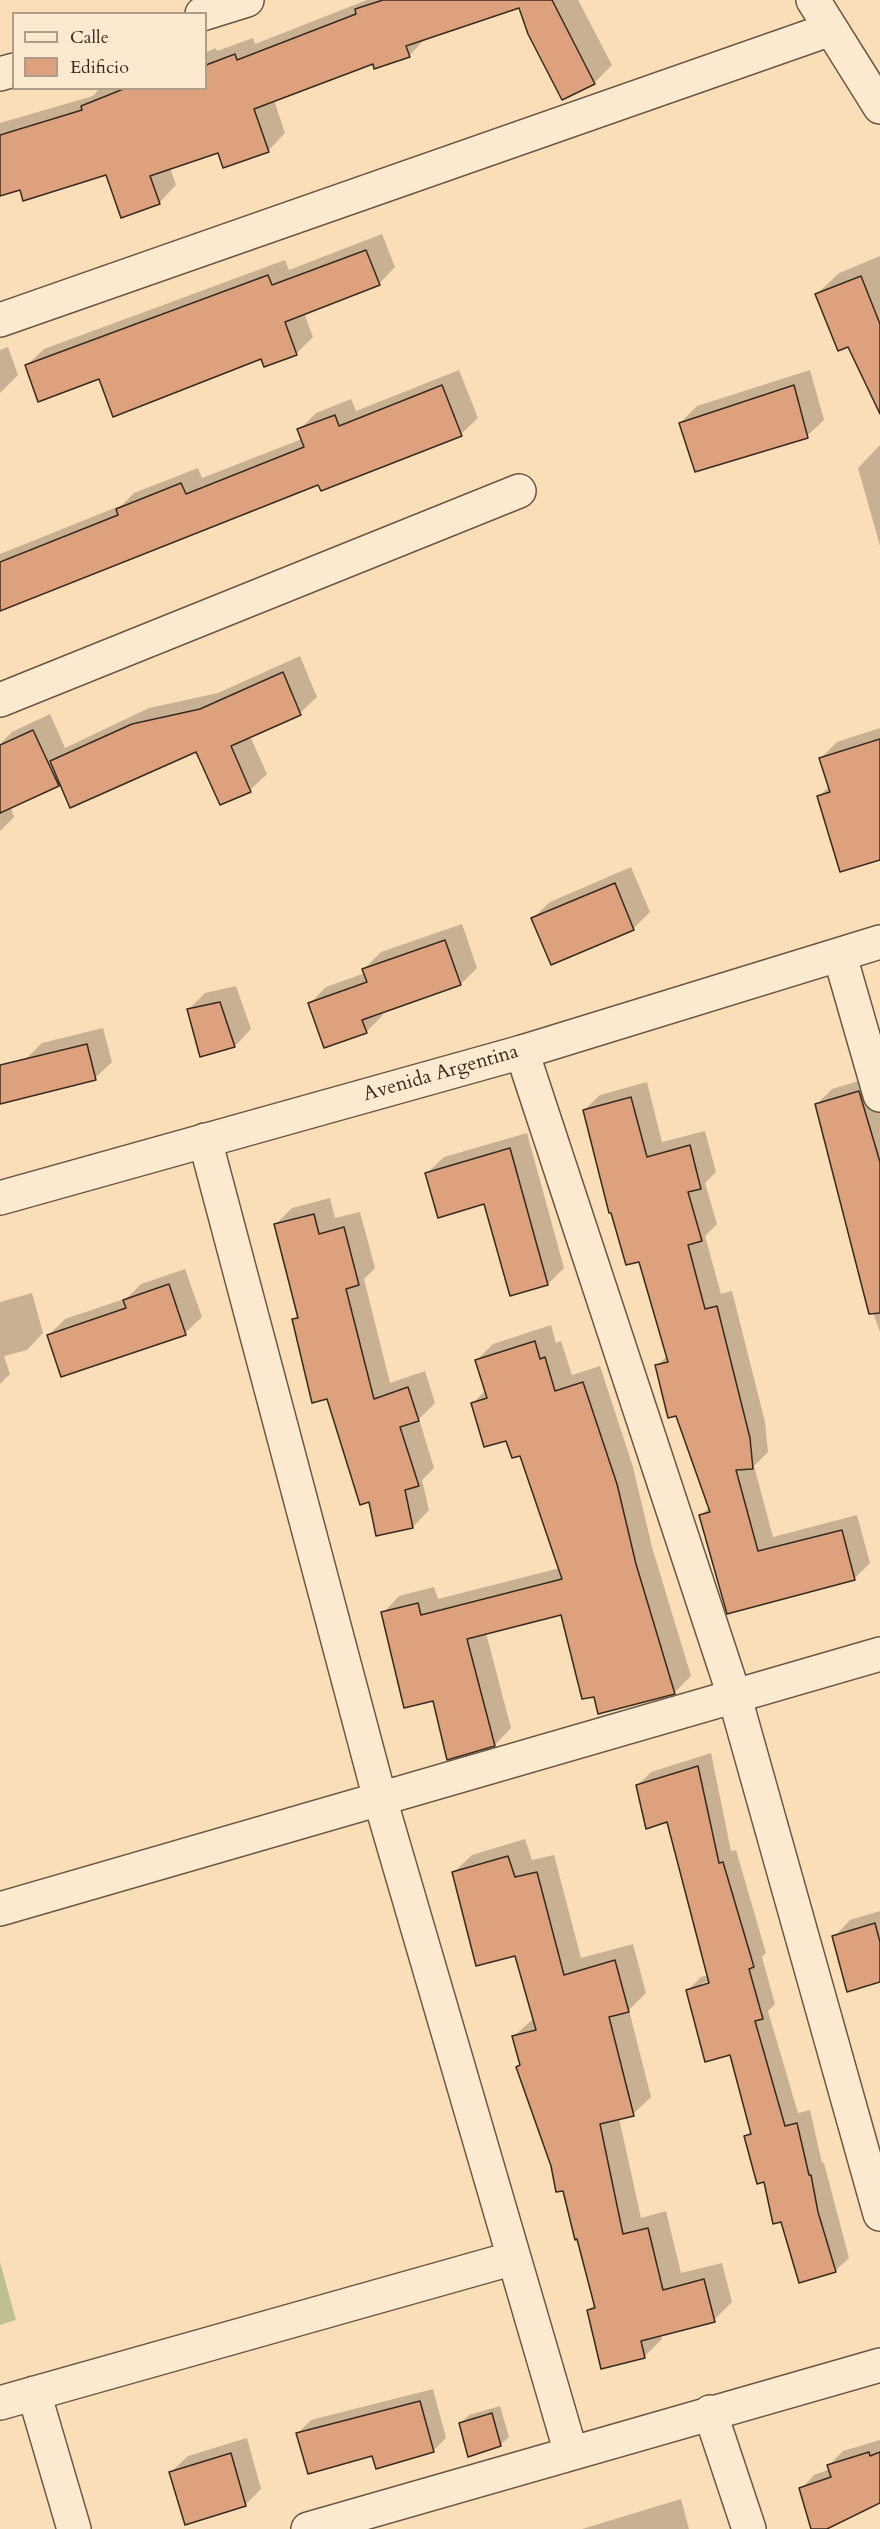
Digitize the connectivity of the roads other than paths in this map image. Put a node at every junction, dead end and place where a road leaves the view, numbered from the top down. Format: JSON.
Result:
{"nodes":[{"id":1,"x":248,"y":0,"type":"edge"},
{"id":2,"x":813,"y":0,"type":"edge"},
{"id":3,"x":207,"y":12,"type":"edge"},
{"id":4,"x":831,"y":29,"type":"junction"},
{"id":5,"x":880,"y":107,"type":"edge"},
{"id":6,"x":0,"y":320,"type":"edge"},
{"id":7,"x":519,"y":490,"type":"dead end"},
{"id":8,"x":0,"y":700,"type":"edge"},
{"id":9,"x":880,"y":942,"type":"edge"},
{"id":10,"x":840,"y":956,"type":"junction"},
{"id":11,"x":522,"y":1052,"type":"junction"},
{"id":12,"x":880,"y":1095,"type":"edge"},
{"id":13,"x":205,"y":1140,"type":"junction"},
{"id":14,"x":0,"y":1198,"type":"edge"},
{"id":15,"x":880,"y":1654,"type":"edge"},
{"id":16,"x":735,"y":1698,"type":"junction"},
{"id":17,"x":380,"y":1799,"type":"junction"},
{"id":18,"x":0,"y":1909,"type":"edge"},
{"id":19,"x":880,"y":2214,"type":"edge"},
{"id":20,"x":514,"y":2258,"type":"junction"},
{"id":21,"x":880,"y":2365,"type":"edge"},
{"id":22,"x":34,"y":2393,"type":"junction"},
{"id":23,"x":0,"y":2403,"type":"edge"},
{"id":24,"x":710,"y":2412,"type":"junction"},
{"id":25,"x":571,"y":2453,"type":"junction"},
{"id":26,"x":348,"y":2523,"type":"edge"},
{"id":27,"x":74,"y":2529,"type":"edge"},
{"id":28,"x":308,"y":2529,"type":"edge"},
{"id":29,"x":750,"y":2529,"type":"edge"}],
"edges":[{"from":1,"to":3,"type":"street"},
{"from":2,"to":4,"type":"street"},
{"from":4,"to":5,"type":"street"},
{"from":4,"to":6,"type":"street"},
{"from":7,"to":8,"type":"street"},
{"from":9,"to":10,"type":"street","name":"Avenida Argentina"},
{"from":10,"to":11,"type":"street","name":"Avenida Argentina"},
{"from":10,"to":12,"type":"street"},
{"from":11,"to":13,"type":"street","name":"Avenida Argentina"},
{"from":11,"to":16,"type":"street"},
{"from":13,"to":14,"type":"street","name":"Avenida Argentina"},
{"from":13,"to":17,"type":"street"},
{"from":15,"to":16,"type":"street"},
{"from":16,"to":17,"type":"street"},
{"from":16,"to":19,"type":"street"},
{"from":17,"to":18,"type":"street"},
{"from":17,"to":20,"type":"street"},
{"from":20,"to":22,"type":"street"},
{"from":20,"to":25,"type":"street"},
{"from":21,"to":24,"type":"street"},
{"from":22,"to":23,"type":"street"},
{"from":22,"to":27,"type":"street"},
{"from":24,"to":25,"type":"street"},
{"from":24,"to":29,"type":"street"},
{"from":25,"to":26,"type":"street"},
{"from":26,"to":28,"type":"street"}]}
